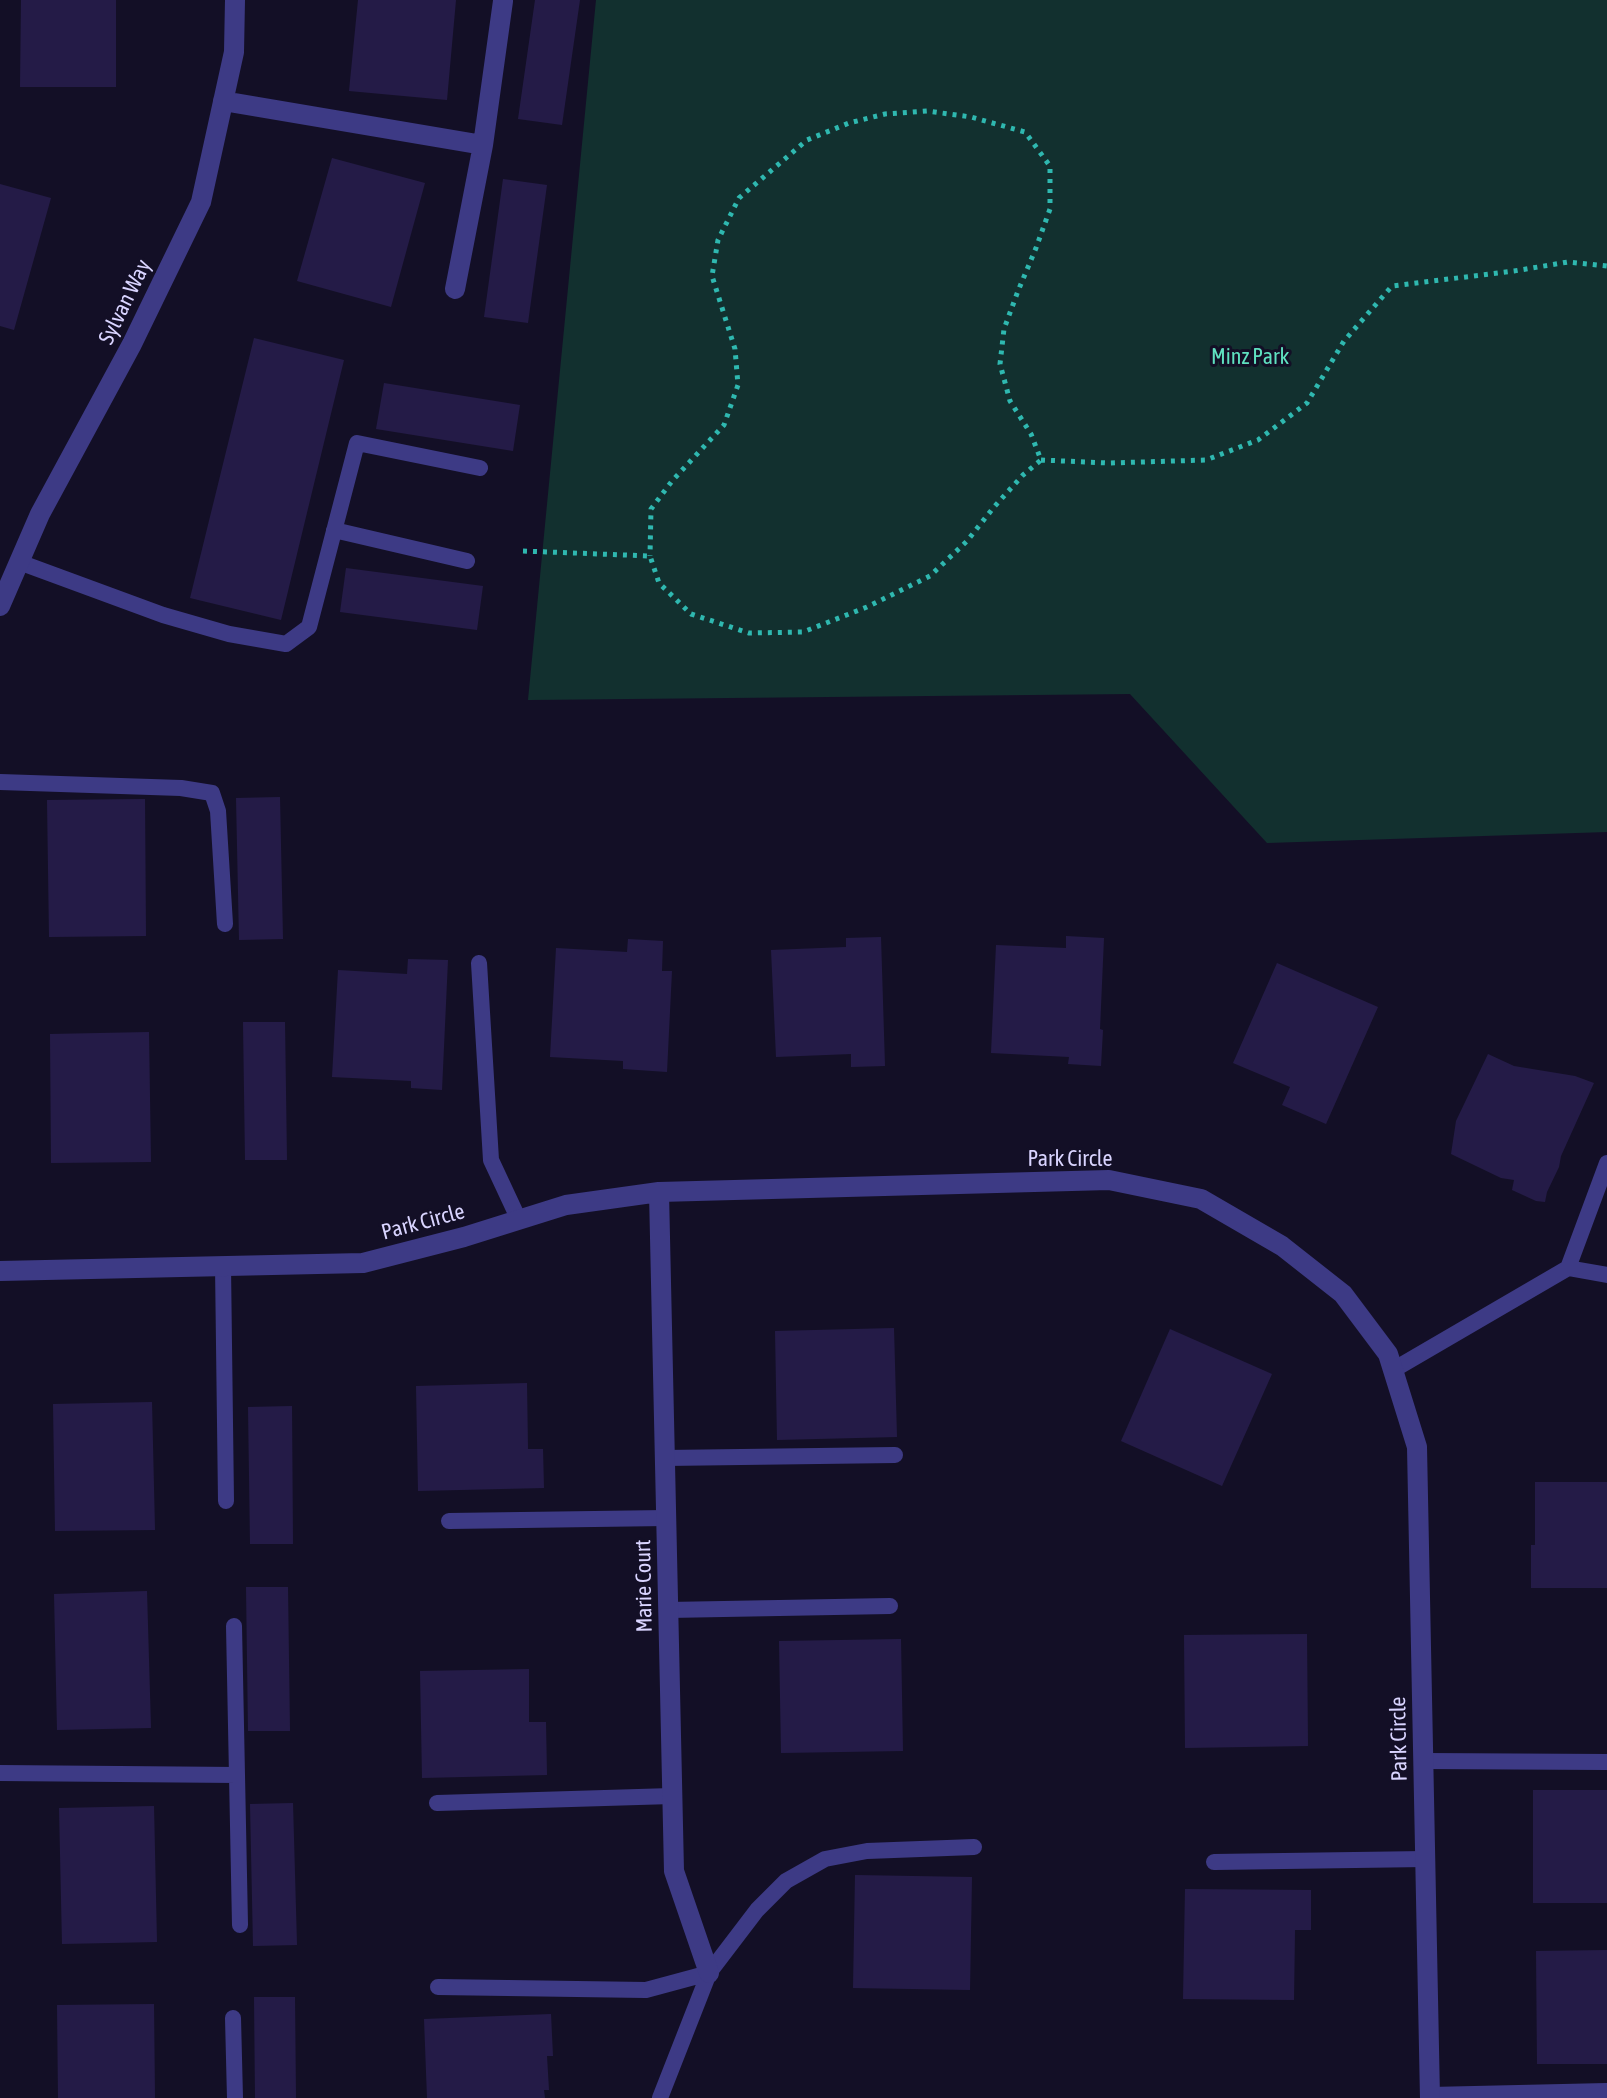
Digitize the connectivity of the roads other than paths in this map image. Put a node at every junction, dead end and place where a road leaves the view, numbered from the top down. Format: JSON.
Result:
{"nodes":[{"id":1,"x":235,"y":0,"type":"edge"},
{"id":2,"x":503,"y":1,"type":"edge"},
{"id":3,"x":223,"y":101,"type":"junction"},
{"id":4,"x":483,"y":145,"type":"junction"},
{"id":5,"x":455,"y":289,"type":"dead end"},
{"id":6,"x":480,"y":468,"type":"dead end"},
{"id":7,"x":334,"y":530,"type":"junction"},
{"id":8,"x":467,"y":561,"type":"dead end"},
{"id":9,"x":19,"y":562,"type":"junction"},
{"id":10,"x":5,"y":582,"type":"edge"},
{"id":11,"x":0,"y":606,"type":"edge"},
{"id":12,"x":0,"y":782,"type":"edge"},
{"id":13,"x":225,"y":924,"type":"dead end"},
{"id":14,"x":479,"y":963,"type":"dead end"},
{"id":15,"x":1607,"y":1163,"type":"edge"},
{"id":16,"x":659,"y":1192,"type":"junction"},
{"id":17,"x":519,"y":1220,"type":"junction"},
{"id":18,"x":223,"y":1266,"type":"junction"},
{"id":19,"x":1568,"y":1268,"type":"junction"},
{"id":20,"x":0,"y":1271,"type":"edge"},
{"id":21,"x":1607,"y":1275,"type":"edge"},
{"id":22,"x":1393,"y":1370,"type":"junction"},
{"id":23,"x":895,"y":1455,"type":"dead end"},
{"id":24,"x":665,"y":1458,"type":"junction"},
{"id":25,"x":226,"y":1501,"type":"dead end"},
{"id":26,"x":666,"y":1518,"type":"junction"},
{"id":27,"x":449,"y":1521,"type":"dead end"},
{"id":28,"x":890,"y":1606,"type":"dead end"},
{"id":29,"x":668,"y":1610,"type":"junction"},
{"id":30,"x":234,"y":1626,"type":"dead end"},
{"id":31,"x":1424,"y":1761,"type":"junction"},
{"id":32,"x":1607,"y":1762,"type":"edge"},
{"id":33,"x":0,"y":1773,"type":"edge"},
{"id":34,"x":237,"y":1775,"type":"junction"},
{"id":35,"x":672,"y":1796,"type":"junction"},
{"id":36,"x":437,"y":1803,"type":"dead end"},
{"id":37,"x":974,"y":1847,"type":"dead end"},
{"id":38,"x":1425,"y":1859,"type":"junction"},
{"id":39,"x":1214,"y":1862,"type":"dead end"},
{"id":40,"x":240,"y":1925,"type":"dead end"},
{"id":41,"x":709,"y":1973,"type":"junction"},
{"id":42,"x":438,"y":1987,"type":"dead end"},
{"id":43,"x":233,"y":2018,"type":"dead end"},
{"id":44,"x":1607,"y":2091,"type":"edge"},
{"id":45,"x":1430,"y":2097,"type":"edge"},
{"id":46,"x":235,"y":2098,"type":"edge"},
{"id":47,"x":660,"y":2098,"type":"edge"}],
"edges":[{"from":1,"to":3,"type":"street","name":"Sylvan Way"},
{"from":2,"to":4,"type":"street"},
{"from":3,"to":4,"type":"street"},
{"from":3,"to":9,"type":"street","name":"Sylvan Way"},
{"from":4,"to":5,"type":"street"},
{"from":6,"to":7,"type":"lane"},
{"from":7,"to":8,"type":"lane"},
{"from":7,"to":9,"type":"lane"},
{"from":9,"to":10,"type":"street","name":"Sylvan Way"},
{"from":10,"to":11,"type":"street","name":"Sylvan Way"},
{"from":12,"to":13,"type":"lane"},
{"from":14,"to":17,"type":"lane"},
{"from":15,"to":19,"type":"lane"},
{"from":16,"to":17,"type":"street","name":"Park Circle"},
{"from":16,"to":22,"type":"street","name":"Park Circle"},
{"from":16,"to":24,"type":"street","name":"Marie Court"},
{"from":17,"to":18,"type":"street","name":"Park Circle"},
{"from":18,"to":20,"type":"street","name":"Park Circle"},
{"from":18,"to":25,"type":"lane"},
{"from":19,"to":21,"type":"lane"},
{"from":19,"to":22,"type":"lane"},
{"from":22,"to":31,"type":"street","name":"Park Circle"},
{"from":23,"to":24,"type":"lane"},
{"from":24,"to":26,"type":"street","name":"Marie Court"},
{"from":26,"to":27,"type":"lane"},
{"from":26,"to":29,"type":"street","name":"Marie Court"},
{"from":28,"to":29,"type":"lane"},
{"from":29,"to":35,"type":"street","name":"Marie Court"},
{"from":30,"to":34,"type":"lane"},
{"from":31,"to":32,"type":"lane"},
{"from":31,"to":38,"type":"street","name":"Park Circle"},
{"from":33,"to":34,"type":"lane"},
{"from":34,"to":40,"type":"lane"},
{"from":35,"to":36,"type":"lane"},
{"from":35,"to":41,"type":"street","name":"Marie Court"},
{"from":37,"to":41,"type":"lane"},
{"from":38,"to":39,"type":"lane"},
{"from":38,"to":45,"type":"street","name":"Park Circle"},
{"from":41,"to":42,"type":"lane"},
{"from":41,"to":47,"type":"lane"},
{"from":43,"to":46,"type":"lane"},
{"from":44,"to":45,"type":"lane"}]}
